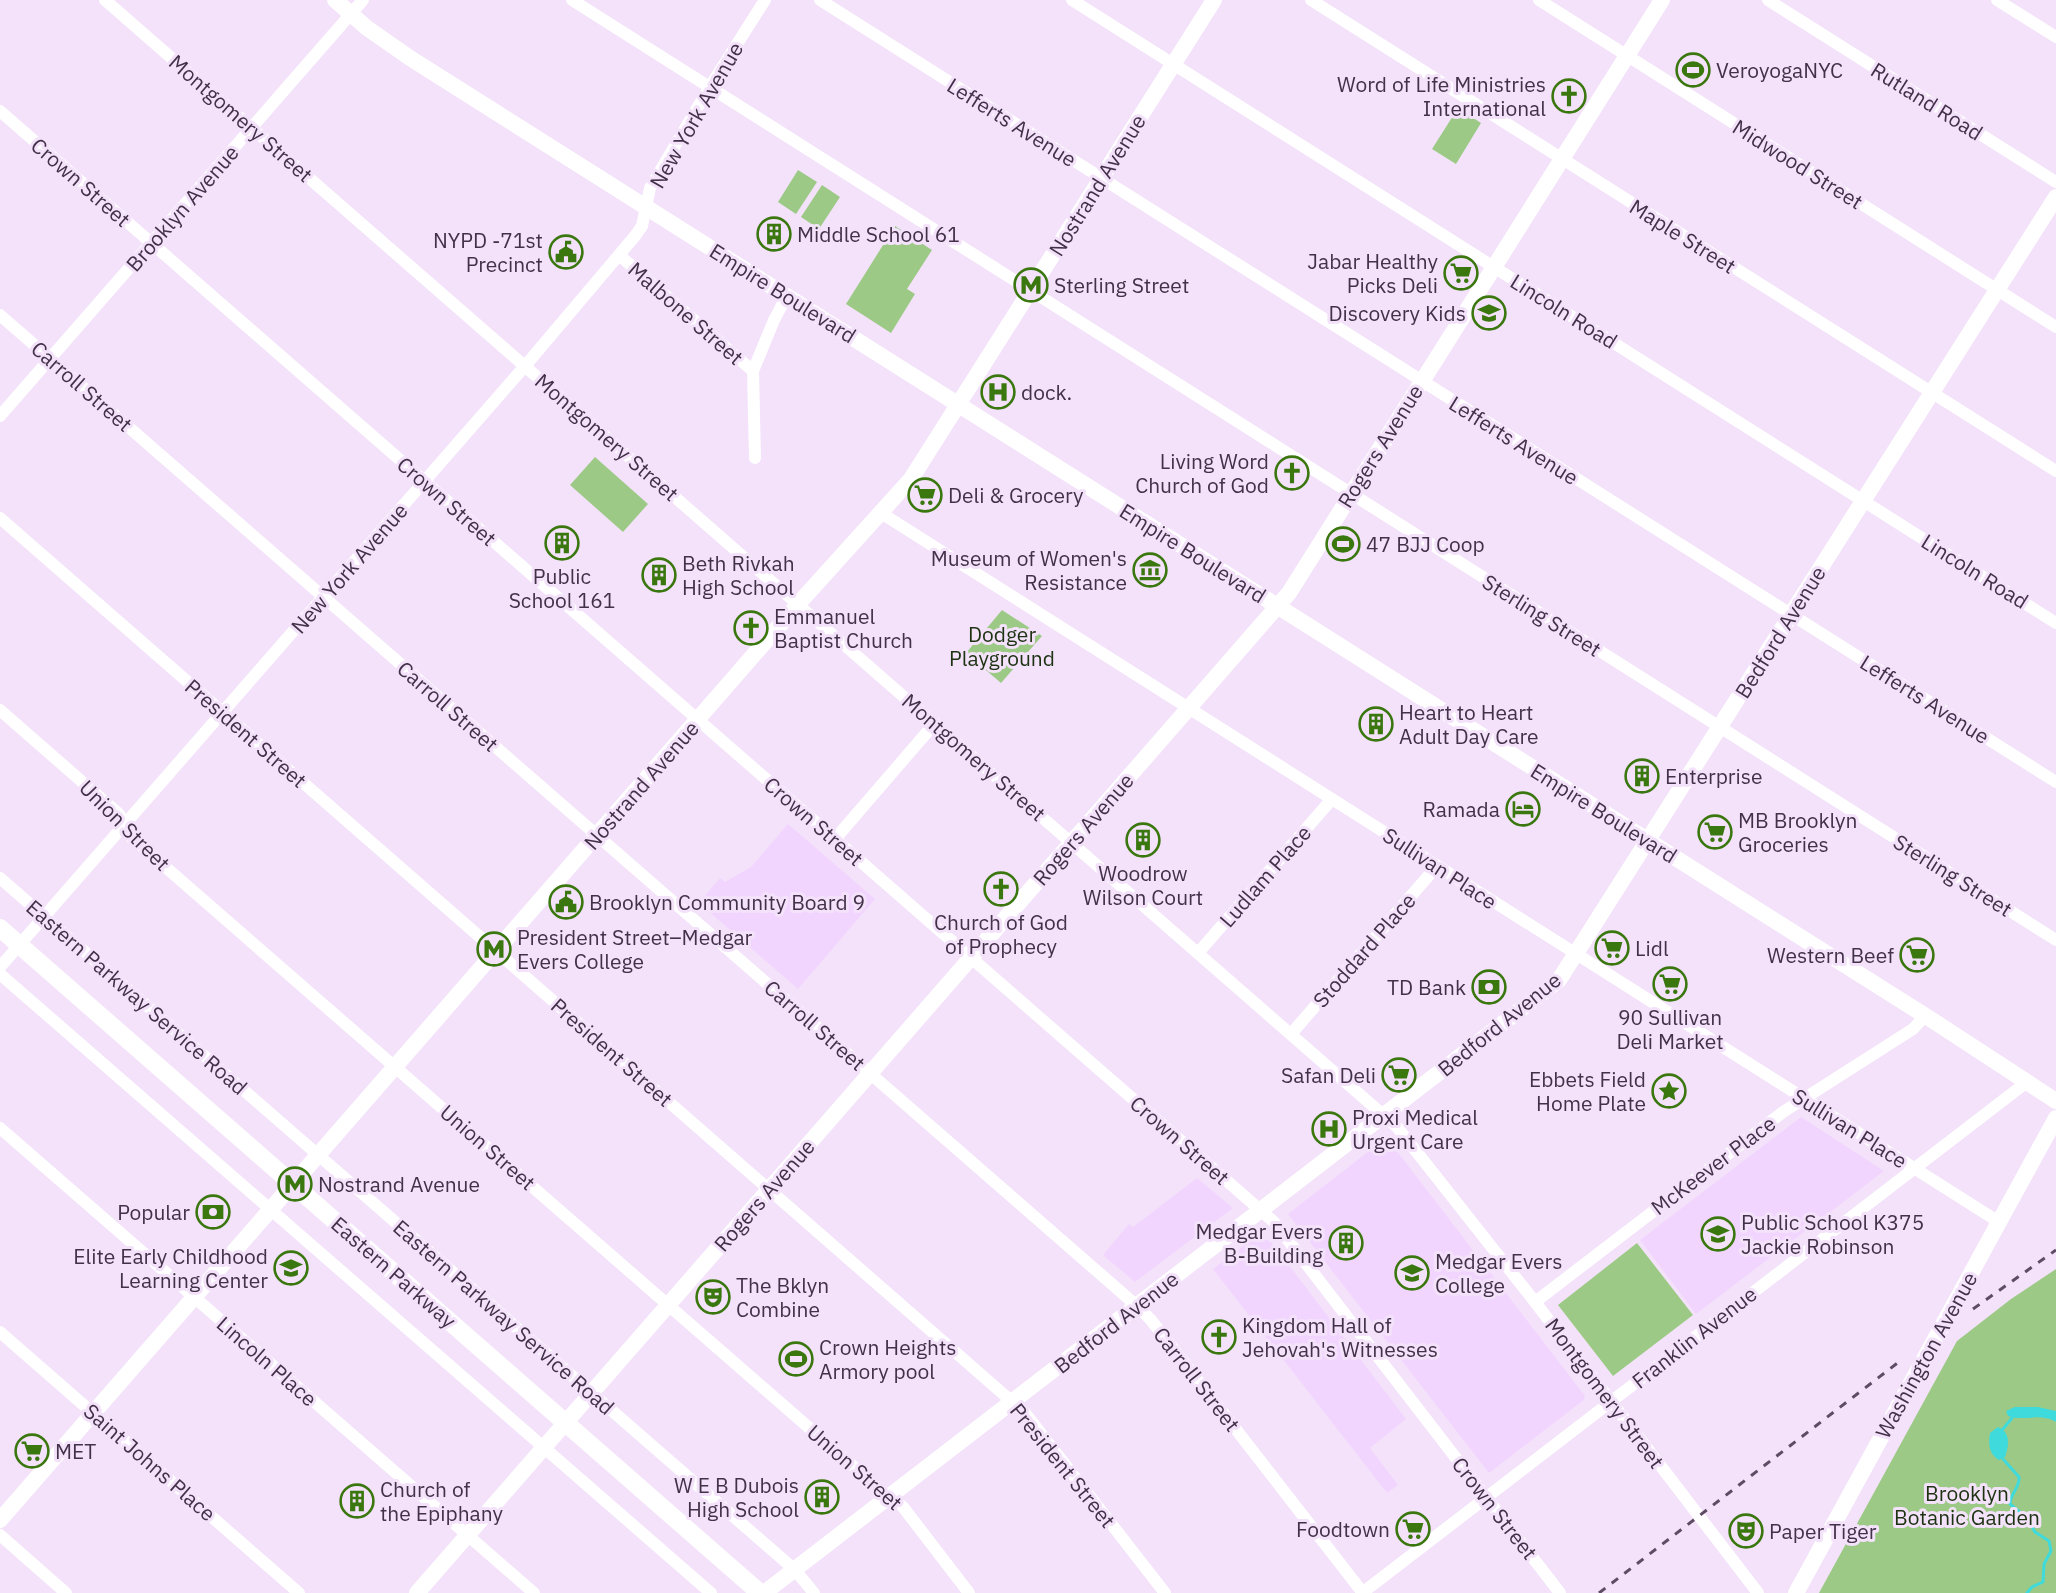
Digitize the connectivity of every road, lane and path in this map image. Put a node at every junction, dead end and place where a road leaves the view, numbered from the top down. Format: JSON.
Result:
{"nodes":[{"id":1,"x":105,"y":0,"type":"edge"},
{"id":2,"x":334,"y":0,"type":"edge"},
{"id":3,"x":363,"y":0,"type":"edge"},
{"id":4,"x":572,"y":0,"type":"edge"},
{"id":5,"x":765,"y":0,"type":"edge"},
{"id":6,"x":820,"y":0,"type":"edge"},
{"id":7,"x":1072,"y":0,"type":"edge"},
{"id":8,"x":1214,"y":0,"type":"edge"},
{"id":9,"x":1311,"y":0,"type":"edge"},
{"id":10,"x":1539,"y":0,"type":"edge"},
{"id":11,"x":1662,"y":0,"type":"edge"},
{"id":12,"x":1768,"y":0,"type":"edge"},
{"id":13,"x":1997,"y":0,"type":"edge"},
{"id":14,"x":350,"y":14,"type":"junction"},
{"id":15,"x":2056,"y":37,"type":"edge"},
{"id":16,"x":1627,"y":56,"type":"junction"},
{"id":17,"x":1173,"y":64,"type":"junction"},
{"id":18,"x":709,"y":88,"type":"junction"},
{"id":19,"x":0,"y":111,"type":"edge"},
{"id":20,"x":252,"y":128,"type":"junction"},
{"id":21,"x":1562,"y":159,"type":"junction"},
{"id":22,"x":1101,"y":178,"type":"junction"},
{"id":23,"x":2056,"y":182,"type":"edge"},
{"id":24,"x":2056,"y":197,"type":"edge"},
{"id":25,"x":647,"y":207,"type":"junction"},
{"id":26,"x":151,"y":243,"type":"junction"},
{"id":27,"x":620,"y":255,"type":"junction"},
{"id":28,"x":1493,"y":267,"type":"junction"},
{"id":29,"x":1997,"y":290,"type":"junction"},
{"id":30,"x":1030,"y":291,"type":"junction"},
{"id":31,"x":787,"y":296,"type":"junction"},
{"id":32,"x":0,"y":315,"type":"edge"},
{"id":33,"x":2056,"y":327,"type":"edge"},
{"id":34,"x":50,"y":358,"type":"junction"},
{"id":35,"x":525,"y":366,"type":"junction"},
{"id":36,"x":753,"y":370,"type":"junction"},
{"id":37,"x":1421,"y":381,"type":"junction"},
{"id":38,"x":1931,"y":393,"type":"junction"},
{"id":39,"x":958,"y":404,"type":"junction"},
{"id":40,"x":0,"y":416,"type":"edge"},
{"id":41,"x":755,"y":458,"type":"dead end"},
{"id":42,"x":2056,"y":471,"type":"edge"},
{"id":43,"x":424,"y":481,"type":"junction"},
{"id":44,"x":1351,"y":493,"type":"junction"},
{"id":45,"x":1864,"y":501,"type":"junction"},
{"id":46,"x":881,"y":513,"type":"junction"},
{"id":47,"x":0,"y":518,"type":"edge"},
{"id":48,"x":324,"y":597,"type":"junction"},
{"id":49,"x":799,"y":603,"type":"junction"},
{"id":50,"x":1278,"y":606,"type":"junction"},
{"id":51,"x":1792,"y":615,"type":"junction"},
{"id":52,"x":2056,"y":623,"type":"edge"},
{"id":53,"x":1189,"y":708,"type":"junction"},
{"id":54,"x":0,"y":710,"type":"edge"},
{"id":55,"x":223,"y":712,"type":"junction"},
{"id":56,"x":698,"y":719,"type":"junction"},
{"id":57,"x":935,"y":723,"type":"junction"},
{"id":58,"x":1720,"y":727,"type":"junction"},
{"id":59,"x":2056,"y":783,"type":"edge"},
{"id":60,"x":1332,"y":799,"type":"junction"},
{"id":61,"x":124,"y":825,"type":"junction"},
{"id":62,"x":597,"y":835,"type":"junction"},
{"id":63,"x":835,"y":839,"type":"junction"},
{"id":64,"x":1648,"y":841,"type":"junction"},
{"id":65,"x":1072,"y":842,"type":"junction"},
{"id":66,"x":1437,"y":866,"type":"junction"},
{"id":67,"x":0,"y":878,"type":"edge"},
{"id":68,"x":44,"y":917,"type":"junction"},
{"id":69,"x":0,"y":928,"type":"edge"},
{"id":70,"x":2056,"y":940,"type":"edge"},
{"id":71,"x":19,"y":945,"type":"junction"},
{"id":72,"x":496,"y":951,"type":"junction"},
{"id":73,"x":1198,"y":953,"type":"junction"},
{"id":74,"x":1576,"y":955,"type":"junction"},
{"id":75,"x":971,"y":958,"type":"junction"},
{"id":76,"x":0,"y":968,"type":"edge"},
{"id":77,"x":0,"y":974,"type":"edge"},
{"id":78,"x":1925,"y":1016,"type":"junction"},
{"id":79,"x":1291,"y":1034,"type":"junction"},
{"id":80,"x":395,"y":1066,"type":"junction"},
{"id":81,"x":870,"y":1074,"type":"junction"},
{"id":82,"x":2027,"y":1082,"type":"junction"},
{"id":83,"x":1804,"y":1099,"type":"junction"},
{"id":84,"x":2056,"y":1101,"type":"edge"},
{"id":85,"x":1385,"y":1115,"type":"junction"},
{"id":86,"x":2056,"y":1118,"type":"edge"},
{"id":87,"x":0,"y":1128,"type":"edge"},
{"id":88,"x":318,"y":1155,"type":"junction"},
{"id":89,"x":1914,"y":1167,"type":"junction"},
{"id":90,"x":292,"y":1185,"type":"junction"},
{"id":91,"x":770,"y":1189,"type":"junction"},
{"id":92,"x":270,"y":1210,"type":"junction"},
{"id":93,"x":1261,"y":1210,"type":"junction"},
{"id":94,"x":1999,"y":1222,"type":"junction"},
{"id":95,"x":194,"y":1297,"type":"junction"},
{"id":96,"x":1535,"y":1302,"type":"junction"},
{"id":97,"x":669,"y":1304,"type":"junction"},
{"id":98,"x":1137,"y":1306,"type":"junction"},
{"id":99,"x":0,"y":1332,"type":"edge"},
{"id":100,"x":591,"y":1393,"type":"junction"},
{"id":101,"x":1013,"y":1402,"type":"junction"},
{"id":102,"x":1611,"y":1402,"type":"junction"},
{"id":103,"x":93,"y":1413,"type":"junction"},
{"id":104,"x":566,"y":1422,"type":"junction"},
{"id":105,"x":543,"y":1448,"type":"junction"},
{"id":106,"x":890,"y":1497,"type":"junction"},
{"id":107,"x":1487,"y":1497,"type":"junction"},
{"id":108,"x":0,"y":1520,"type":"edge"},
{"id":109,"x":0,"y":1535,"type":"edge"},
{"id":110,"x":467,"y":1536,"type":"junction"},
{"id":111,"x":795,"y":1570,"type":"junction"},
{"id":112,"x":66,"y":1593,"type":"edge"},
{"id":113,"x":299,"y":1593,"type":"edge"},
{"id":114,"x":417,"y":1593,"type":"edge"},
{"id":115,"x":534,"y":1593,"type":"edge"},
{"id":116,"x":711,"y":1593,"type":"edge"},
{"id":117,"x":762,"y":1593,"type":"edge"},
{"id":118,"x":814,"y":1593,"type":"edge"},
{"id":119,"x":969,"y":1593,"type":"edge"},
{"id":120,"x":1165,"y":1593,"type":"edge"},
{"id":121,"x":1363,"y":1593,"type":"edge"},
{"id":122,"x":1560,"y":1593,"type":"edge"},
{"id":123,"x":1758,"y":1593,"type":"edge"},
{"id":124,"x":1796,"y":1593,"type":"edge"}],
"edges":[{"from":1,"to":20,"type":"street","name":"Montgomery Street"},
{"from":2,"to":14,"type":"main road","name":"Empire Boulevard"},
{"from":3,"to":14,"type":"street","name":"Brooklyn Avenue"},
{"from":4,"to":18,"type":"street","name":"Sterling Street"},
{"from":5,"to":18,"type":"street","name":"New York Avenue"},
{"from":6,"to":22,"type":"street","name":"Lefferts Avenue"},
{"from":7,"to":17,"type":"street","name":"Lincoln Road"},
{"from":8,"to":17,"type":"main road","name":"Nostrand Avenue"},
{"from":9,"to":21,"type":"street","name":"Maple Street"},
{"from":10,"to":16,"type":"street","name":"Midwood Street"},
{"from":11,"to":16,"type":"main road","name":"Rogers Avenue"},
{"from":12,"to":23,"type":"street","name":"Rutland Road"},
{"from":13,"to":15,"type":"street"},
{"from":14,"to":20,"type":"street","name":"Brooklyn Avenue"},
{"from":14,"to":25,"type":"main road","name":"Empire Boulevard"},
{"from":16,"to":21,"type":"main road","name":"Rogers Avenue"},
{"from":16,"to":29,"type":"street","name":"Midwood Street"},
{"from":17,"to":22,"type":"main road","name":"Nostrand Avenue"},
{"from":17,"to":28,"type":"street","name":"Lincoln Road"},
{"from":18,"to":25,"type":"street","name":"New York Avenue"},
{"from":18,"to":30,"type":"street","name":"Sterling Street"},
{"from":19,"to":26,"type":"street","name":"Crown Street"},
{"from":20,"to":26,"type":"street","name":"Brooklyn Avenue"},
{"from":20,"to":35,"type":"street","name":"Montgomery Street"},
{"from":21,"to":28,"type":"main road","name":"Rogers Avenue"},
{"from":21,"to":38,"type":"street","name":"Maple Street"},
{"from":22,"to":30,"type":"main road","name":"Nostrand Avenue"},
{"from":22,"to":37,"type":"street","name":"Lefferts Avenue"},
{"from":24,"to":29,"type":"main road","name":"Bedford Avenue"},
{"from":25,"to":27,"type":"street","name":"New York Avenue"},
{"from":25,"to":31,"type":"main road","name":"Empire Boulevard"},
{"from":26,"to":34,"type":"street","name":"Brooklyn Avenue"},
{"from":26,"to":43,"type":"street","name":"Crown Street"},
{"from":27,"to":35,"type":"street","name":"New York Avenue"},
{"from":27,"to":36,"type":"street","name":"Malbone Street"},
{"from":28,"to":37,"type":"main road","name":"Rogers Avenue"},
{"from":28,"to":45,"type":"street","name":"Lincoln Road"},
{"from":29,"to":33,"type":"street","name":"Midwood Street"},
{"from":29,"to":38,"type":"main road","name":"Bedford Avenue"},
{"from":30,"to":39,"type":"main road","name":"Nostrand Avenue"},
{"from":30,"to":44,"type":"street","name":"Sterling Street"},
{"from":31,"to":36,"type":"street"},
{"from":31,"to":39,"type":"main road","name":"Empire Boulevard"},
{"from":32,"to":34,"type":"street","name":"Carroll Street"},
{"from":34,"to":40,"type":"street","name":"Brooklyn Avenue"},
{"from":34,"to":48,"type":"street","name":"Carroll Street"},
{"from":35,"to":43,"type":"street","name":"New York Avenue"},
{"from":35,"to":49,"type":"street","name":"Montgomery Street"},
{"from":36,"to":41,"type":"street"},
{"from":37,"to":44,"type":"main road","name":"Rogers Avenue"},
{"from":37,"to":51,"type":"street","name":"Lefferts Avenue"},
{"from":38,"to":42,"type":"street","name":"Maple Street"},
{"from":38,"to":45,"type":"main road","name":"Bedford Avenue"},
{"from":39,"to":46,"type":"main road","name":"Nostrand Avenue"},
{"from":39,"to":50,"type":"main road","name":"Empire Boulevard"},
{"from":43,"to":48,"type":"street","name":"New York Avenue"},
{"from":43,"to":56,"type":"street","name":"Crown Street"},
{"from":44,"to":50,"type":"main road","name":"Rogers Avenue"},
{"from":44,"to":58,"type":"street","name":"Sterling Street"},
{"from":45,"to":51,"type":"main road","name":"Bedford Avenue"},
{"from":45,"to":52,"type":"street","name":"Lincoln Road"},
{"from":46,"to":49,"type":"main road","name":"Nostrand Avenue"},
{"from":46,"to":53,"type":"street","name":"Sullivan Place"},
{"from":47,"to":55,"type":"street","name":"President Street"},
{"from":48,"to":55,"type":"street","name":"New York Avenue"},
{"from":48,"to":62,"type":"street","name":"Carroll Street"},
{"from":49,"to":56,"type":"main road","name":"Nostrand Avenue"},
{"from":49,"to":57,"type":"street","name":"Montgomery Street"},
{"from":50,"to":53,"type":"main road","name":"Rogers Avenue"},
{"from":50,"to":64,"type":"main road","name":"Empire Boulevard"},
{"from":51,"to":58,"type":"main road","name":"Bedford Avenue"},
{"from":51,"to":59,"type":"street","name":"Lefferts Avenue"},
{"from":53,"to":60,"type":"street","name":"Sullivan Place"},
{"from":53,"to":65,"type":"main road","name":"Rogers Avenue"},
{"from":54,"to":61,"type":"street","name":"Union Street"},
{"from":55,"to":61,"type":"street","name":"New York Avenue"},
{"from":55,"to":72,"type":"street","name":"President Street"},
{"from":56,"to":62,"type":"main road","name":"Nostrand Avenue"},
{"from":56,"to":63,"type":"street","name":"Crown Street"},
{"from":57,"to":63,"type":"street"},
{"from":57,"to":65,"type":"street","name":"Montgomery Street"},
{"from":58,"to":64,"type":"main road","name":"Bedford Avenue"},
{"from":58,"to":70,"type":"street","name":"Sterling Street"},
{"from":60,"to":66,"type":"street","name":"Sullivan Place"},
{"from":60,"to":73,"type":"street","name":"Ludlam Place"},
{"from":61,"to":68,"type":"street","name":"New York Avenue"},
{"from":61,"to":80,"type":"street","name":"Union Street"},
{"from":62,"to":72,"type":"main road","name":"Nostrand Avenue"},
{"from":62,"to":81,"type":"street","name":"Carroll Street"},
{"from":63,"to":75,"type":"street","name":"Crown Street"},
{"from":64,"to":74,"type":"main road","name":"Bedford Avenue"},
{"from":64,"to":78,"type":"main road","name":"Empire Boulevard"},
{"from":65,"to":73,"type":"street","name":"Montgomery Street"},
{"from":65,"to":75,"type":"main road","name":"Rogers Avenue"},
{"from":66,"to":74,"type":"street","name":"Sullivan Place"},
{"from":66,"to":79,"type":"street","name":"Stoddard Place"},
{"from":67,"to":68,"type":"street","name":"Eastern Parkway Service Road"},
{"from":68,"to":71,"type":"street","name":"New York Avenue"},
{"from":68,"to":88,"type":"street","name":"Eastern Parkway Service Road"},
{"from":69,"to":71,"type":"main road","name":"Eastern Parkway"},
{"from":71,"to":76,"type":"street","name":"New York Avenue"},
{"from":71,"to":90,"type":"main road","name":"Eastern Parkway"},
{"from":72,"to":80,"type":"main road","name":"Nostrand Avenue"},
{"from":72,"to":91,"type":"street","name":"President Street"},
{"from":73,"to":79,"type":"street","name":"Montgomery Street"},
{"from":74,"to":83,"type":"street","name":"Sullivan Place"},
{"from":74,"to":85,"type":"main road","name":"Bedford Avenue"},
{"from":75,"to":81,"type":"main road","name":"Rogers Avenue"},
{"from":75,"to":93,"type":"street","name":"Crown Street"},
{"from":77,"to":92,"type":"street"},
{"from":78,"to":82,"type":"main road","name":"Empire Boulevard"},
{"from":78,"to":83,"type":"street","name":"McKeever Place"},
{"from":79,"to":85,"type":"street","name":"Montgomery Street"},
{"from":80,"to":88,"type":"main road","name":"Nostrand Avenue"},
{"from":80,"to":97,"type":"street","name":"Union Street"},
{"from":81,"to":91,"type":"main road","name":"Rogers Avenue"},
{"from":81,"to":98,"type":"street","name":"Carroll Street"},
{"from":82,"to":84,"type":"main road","name":"Empire Boulevard"},
{"from":82,"to":89,"type":"street","name":"Franklin Avenue"},
{"from":83,"to":89,"type":"street","name":"Sullivan Place"},
{"from":83,"to":96,"type":"street","name":"McKeever Place"},
{"from":85,"to":93,"type":"main road","name":"Bedford Avenue"},
{"from":85,"to":96,"type":"street","name":"Montgomery Street"},
{"from":86,"to":94,"type":"main road","name":"Washington Avenue"},
{"from":87,"to":95,"type":"street","name":"Lincoln Place"},
{"from":88,"to":90,"type":"main road","name":"Nostrand Avenue"},
{"from":88,"to":100,"type":"street","name":"Eastern Parkway Service Road"},
{"from":89,"to":94,"type":"street","name":"Sullivan Place"},
{"from":89,"to":102,"type":"street","name":"Franklin Avenue"},
{"from":90,"to":92,"type":"main road","name":"Nostrand Avenue"},
{"from":90,"to":104,"type":"main road","name":"Eastern Parkway"},
{"from":91,"to":97,"type":"main road","name":"Rogers Avenue"},
{"from":91,"to":101,"type":"street","name":"President Street"},
{"from":92,"to":95,"type":"main road","name":"Nostrand Avenue"},
{"from":92,"to":105,"type":"street"},
{"from":93,"to":98,"type":"main road","name":"Bedford Avenue"},
{"from":93,"to":107,"type":"street","name":"Crown Street"},
{"from":94,"to":124,"type":"main road","name":"Washington Avenue"},
{"from":95,"to":103,"type":"main road","name":"Nostrand Avenue"},
{"from":95,"to":110,"type":"street","name":"Lincoln Place"},
{"from":96,"to":102,"type":"street","name":"Montgomery Street"},
{"from":97,"to":100,"type":"main road","name":"Rogers Avenue"},
{"from":97,"to":106,"type":"street","name":"Union Street"},
{"from":98,"to":101,"type":"main road","name":"Bedford Avenue"},
{"from":98,"to":121,"type":"street","name":"Carroll Street"},
{"from":99,"to":103,"type":"street","name":"Saint Johns Place"},
{"from":100,"to":104,"type":"main road","name":"Rogers Avenue"},
{"from":100,"to":111,"type":"street","name":"Eastern Parkway Service Road"},
{"from":101,"to":106,"type":"main road","name":"Bedford Avenue"},
{"from":101,"to":120,"type":"street","name":"President Street"},
{"from":102,"to":107,"type":"street","name":"Franklin Avenue"},
{"from":102,"to":123,"type":"street","name":"Montgomery Street"},
{"from":103,"to":108,"type":"main road","name":"Nostrand Avenue"},
{"from":103,"to":113,"type":"street","name":"Saint Johns Place"},
{"from":104,"to":105,"type":"main road","name":"Rogers Avenue"},
{"from":104,"to":117,"type":"main road","name":"Eastern Parkway"},
{"from":105,"to":110,"type":"main road","name":"Rogers Avenue"},
{"from":105,"to":116,"type":"street"},
{"from":106,"to":111,"type":"main road","name":"Bedford Avenue"},
{"from":106,"to":119,"type":"street","name":"Union Street"},
{"from":107,"to":121,"type":"street","name":"Franklin Avenue"},
{"from":107,"to":122,"type":"street","name":"Crown Street"},
{"from":109,"to":112,"type":"street"},
{"from":110,"to":114,"type":"main road","name":"Rogers Avenue"},
{"from":110,"to":115,"type":"street","name":"Lincoln Place"},
{"from":111,"to":117,"type":"main road","name":"Bedford Avenue"},
{"from":111,"to":118,"type":"street","name":"Eastern Parkway Service Road"}]}
